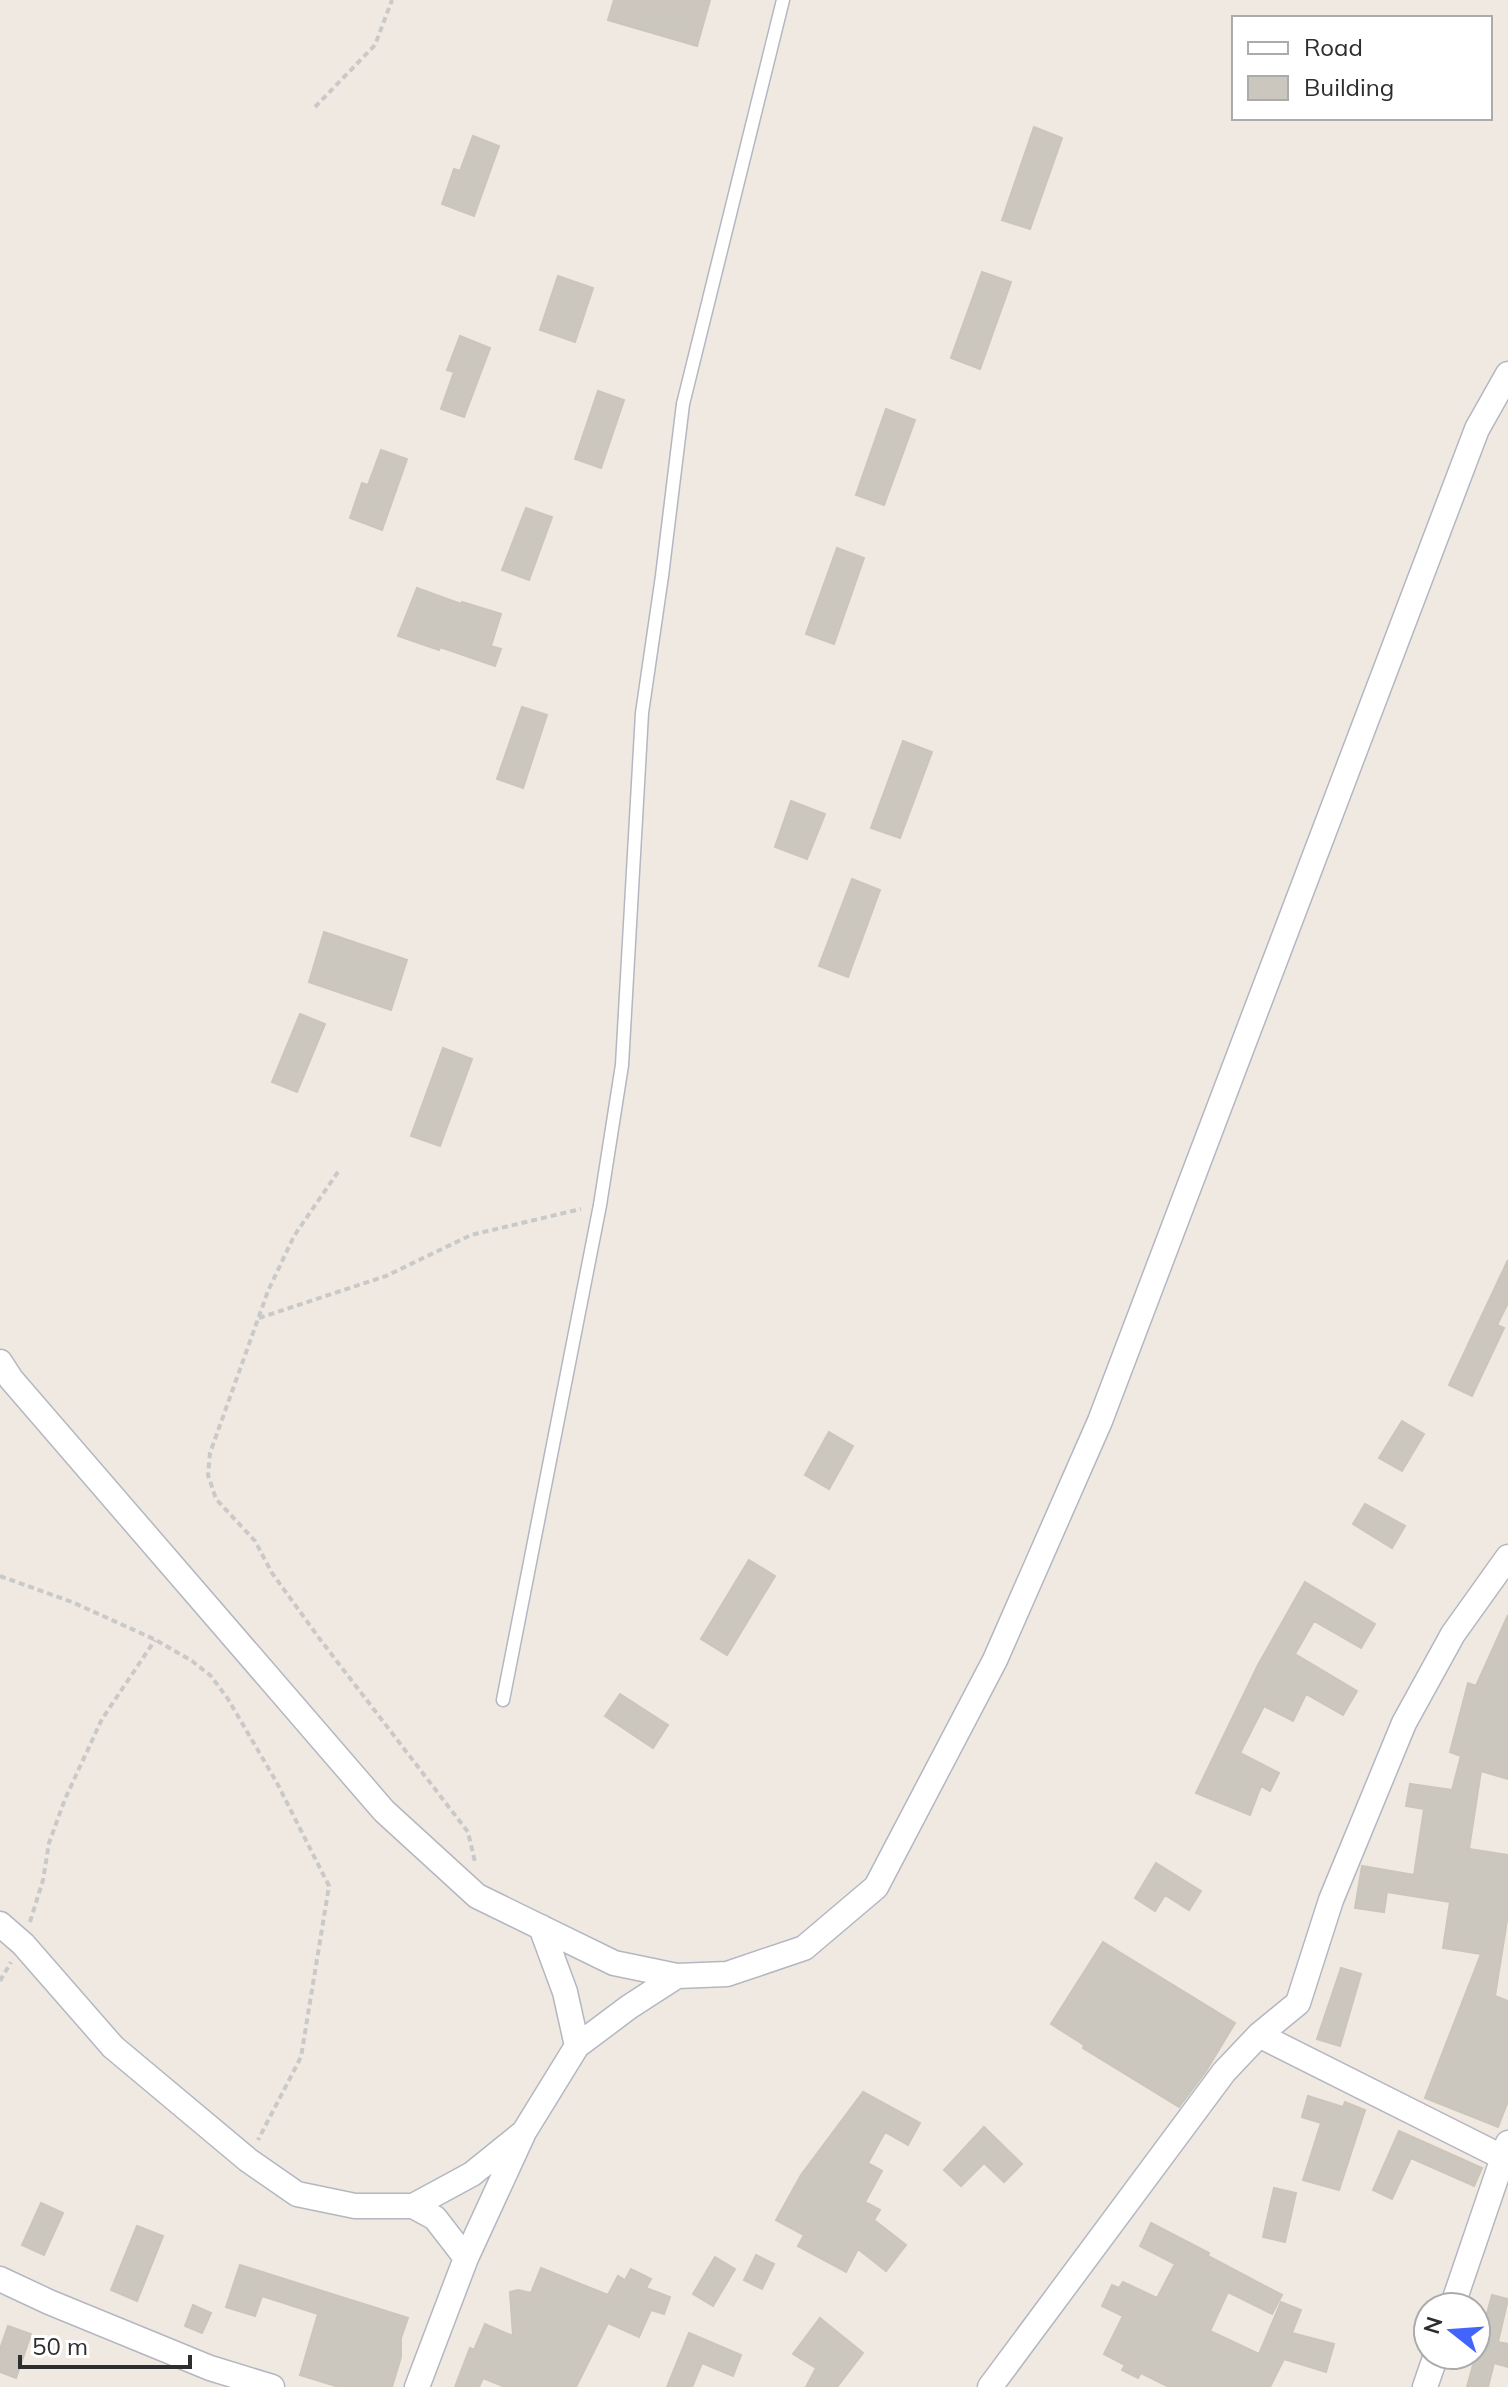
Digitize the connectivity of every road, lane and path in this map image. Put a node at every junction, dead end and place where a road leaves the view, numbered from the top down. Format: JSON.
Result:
{"nodes":[{"id":1,"x":392,"y":0,"type":"edge"},
{"id":2,"x":783,"y":0,"type":"edge"},
{"id":3,"x":315,"y":107,"type":"dead end"},
{"id":4,"x":1508,"y":374,"type":"edge"},
{"id":5,"x":338,"y":1172,"type":"dead end"},
{"id":6,"x":600,"y":1205,"type":"junction"},
{"id":7,"x":259,"y":1318,"type":"junction"},
{"id":8,"x":0,"y":1362,"type":"edge"},
{"id":9,"x":1508,"y":1557,"type":"edge"},
{"id":10,"x":0,"y":1576,"type":"edge"},
{"id":11,"x":156,"y":1640,"type":"junction"},
{"id":12,"x":503,"y":1700,"type":"dead end"},
{"id":13,"x":475,"y":1854,"type":"dead end"},
{"id":14,"x":0,"y":1924,"type":"edge"},
{"id":15,"x":541,"y":1927,"type":"junction"},
{"id":16,"x":23,"y":1944,"type":"junction"},
{"id":17,"x":677,"y":1976,"type":"junction"},
{"id":18,"x":0,"y":1981,"type":"edge"},
{"id":19,"x":1259,"y":2035,"type":"junction"},
{"id":20,"x":577,"y":2046,"type":"junction"},
{"id":21,"x":524,"y":2132,"type":"junction"},
{"id":22,"x":1505,"y":2149,"type":"edge"},
{"id":23,"x":248,"y":2160,"type":"junction"},
{"id":24,"x":413,"y":2206,"type":"junction"},
{"id":25,"x":466,"y":2258,"type":"junction"},
{"id":26,"x":0,"y":2279,"type":"edge"},
{"id":27,"x":1457,"y":2291,"type":"edge"},
{"id":28,"x":272,"y":2387,"type":"edge"},
{"id":29,"x":417,"y":2387,"type":"edge"},
{"id":30,"x":990,"y":2387,"type":"edge"}],
"edges":[{"from":1,"to":3,"type":"path"},
{"from":2,"to":6,"type":"lane"},
{"from":4,"to":17,"type":"street"},
{"from":5,"to":7,"type":"path"},
{"from":6,"to":7,"type":"path"},
{"from":6,"to":12,"type":"lane"},
{"from":7,"to":13,"type":"path"},
{"from":8,"to":15,"type":"street"},
{"from":9,"to":19,"type":"street"},
{"from":10,"to":11,"type":"path"},
{"from":11,"to":16,"type":"path"},
{"from":11,"to":23,"type":"path"},
{"from":14,"to":16,"type":"street"},
{"from":15,"to":17,"type":"street"},
{"from":15,"to":20,"type":"street"},
{"from":16,"to":18,"type":"path"},
{"from":16,"to":23,"type":"street"},
{"from":17,"to":20,"type":"street"},
{"from":19,"to":22,"type":"street"},
{"from":19,"to":30,"type":"street"},
{"from":20,"to":21,"type":"street"},
{"from":21,"to":24,"type":"street"},
{"from":21,"to":25,"type":"street"},
{"from":22,"to":27,"type":"street"},
{"from":23,"to":24,"type":"street"},
{"from":24,"to":25,"type":"street"},
{"from":25,"to":29,"type":"street"},
{"from":26,"to":28,"type":"street"}]}
